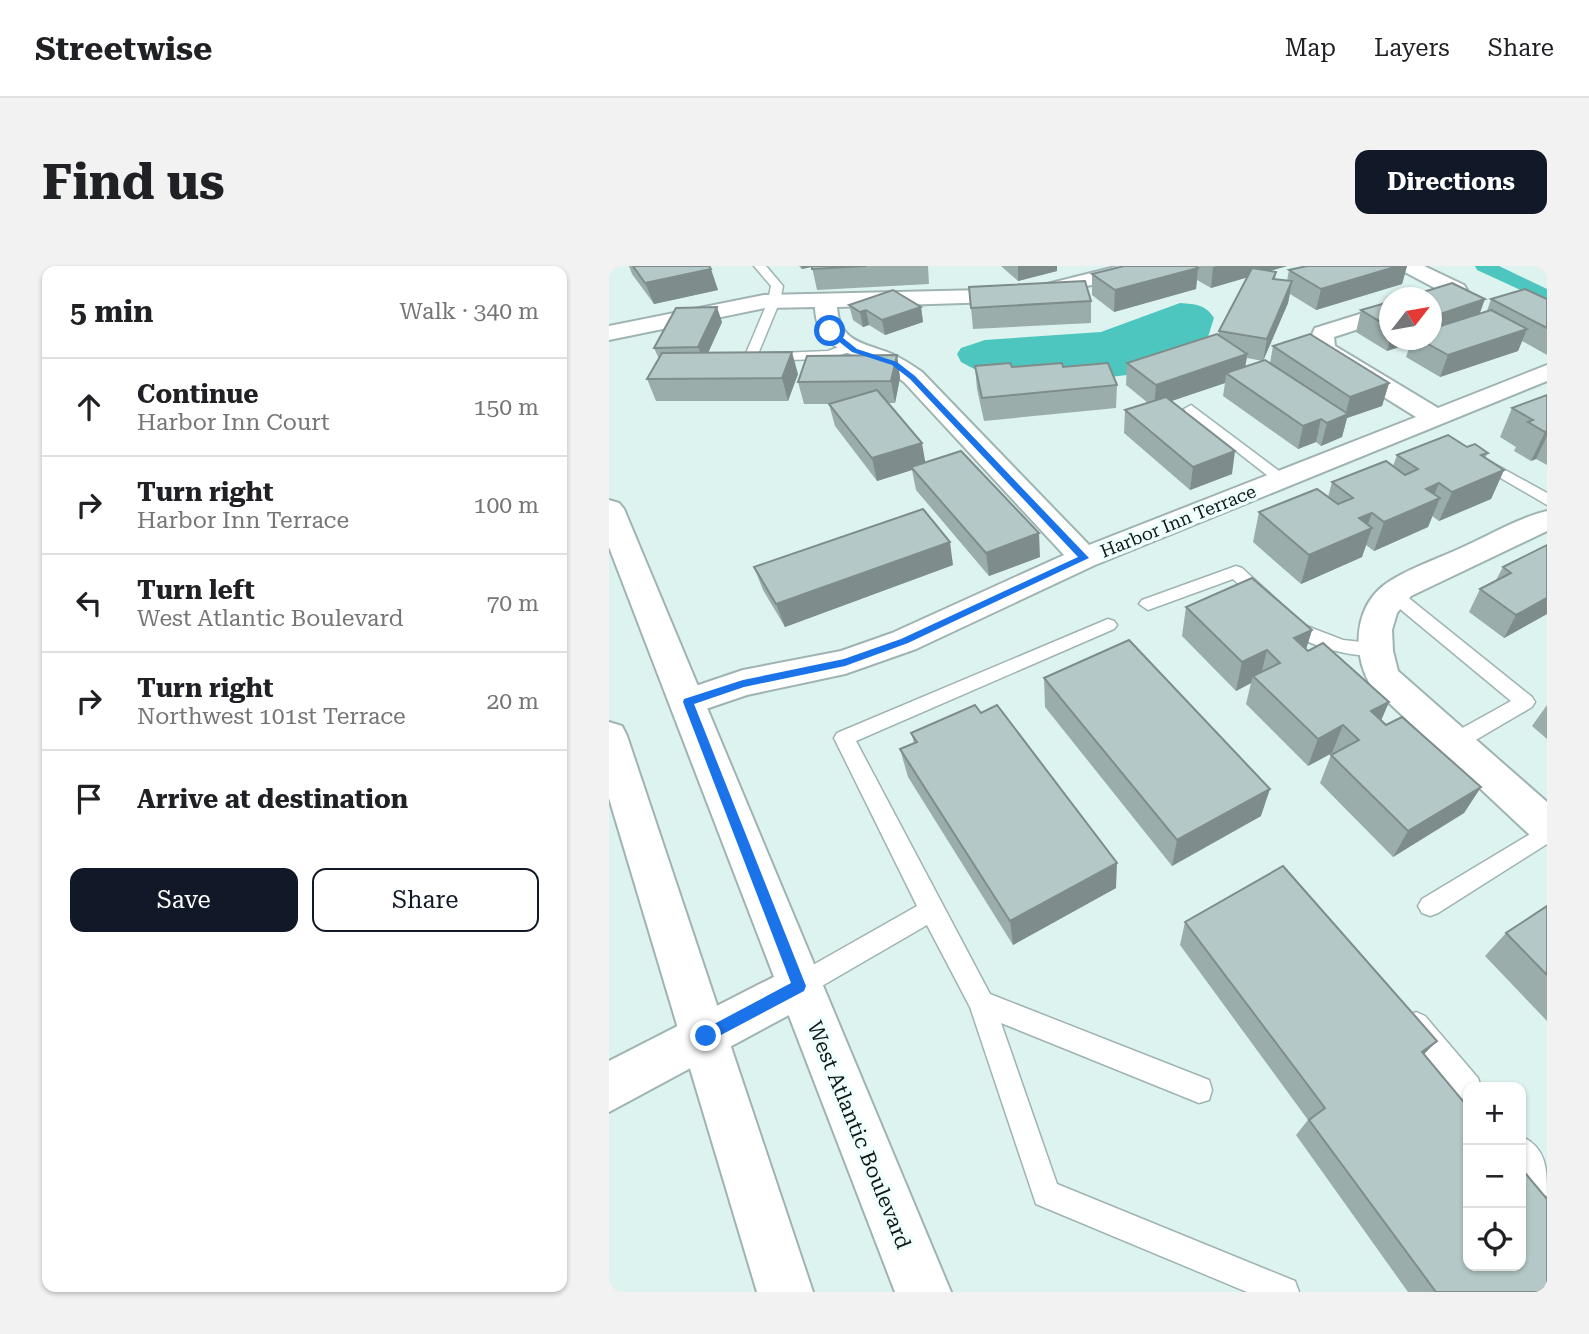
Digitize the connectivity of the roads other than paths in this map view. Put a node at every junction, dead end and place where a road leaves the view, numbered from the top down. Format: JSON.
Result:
{"nodes":[{"id":1,"x":760,"y":266,"type":"edge"},
{"id":2,"x":1144,"y":266,"type":"edge"},
{"id":3,"x":1408,"y":266,"type":"edge"},
{"id":4,"x":1442,"y":294,"type":"edge"},
{"id":5,"x":825,"y":300,"type":"junction"},
{"id":6,"x":769,"y":301,"type":"junction"},
{"id":7,"x":1379,"y":315,"type":"edge"},
{"id":8,"x":639,"y":319,"type":"junction"},
{"id":9,"x":609,"y":320,"type":"edge"},
{"id":10,"x":609,"y":333,"type":"edge"},
{"id":11,"x":850,"y":347,"type":"junction"},
{"id":12,"x":1547,"y":372,"type":"edge"},
{"id":13,"x":1191,"y":409,"type":"dead end"},
{"id":14,"x":1436,"y":418,"type":"junction"},
{"id":15,"x":1461,"y":449,"type":"edge"},
{"id":16,"x":1282,"y":480,"type":"junction"},
{"id":17,"x":1547,"y":500,"type":"edge"},
{"id":18,"x":609,"y":509,"type":"edge"},
{"id":19,"x":1547,"y":520,"type":"edge"},
{"id":20,"x":1084,"y":558,"type":"junction"},
{"id":21,"x":1394,"y":595,"type":"junction"},
{"id":22,"x":1148,"y":604,"type":"dead end"},
{"id":23,"x":1108,"y":625,"type":"dead end"},
{"id":24,"x":1374,"y":649,"type":"junction"},
{"id":25,"x":688,"y":702,"type":"junction"},
{"id":26,"x":609,"y":736,"type":"edge"},
{"id":27,"x":1455,"y":742,"type":"junction"},
{"id":28,"x":1547,"y":826,"type":"edge"},
{"id":29,"x":1547,"y":833,"type":"edge"},
{"id":30,"x":1430,"y":906,"type":"dead end"},
{"id":31,"x":931,"y":910,"type":"junction"},
{"id":32,"x":799,"y":986,"type":"junction"},
{"id":33,"x":981,"y":1003,"type":"junction"},
{"id":34,"x":1399,"y":1005,"type":"edge"},
{"id":35,"x":706,"y":1036,"type":"junction"},
{"id":36,"x":1464,"y":1082,"type":"edge"},
{"id":37,"x":609,"y":1087,"type":"edge"},
{"id":38,"x":1199,"y":1090,"type":"dead end"},
{"id":39,"x":1526,"y":1156,"type":"edge"},
{"id":40,"x":1547,"y":1182,"type":"edge"},
{"id":41,"x":785,"y":1292,"type":"edge"},
{"id":42,"x":923,"y":1292,"type":"edge"},
{"id":43,"x":1284,"y":1292,"type":"edge"}],
"edges":[{"from":1,"to":6,"type":"lane"},
{"from":2,"to":5,"type":"street"},
{"from":3,"to":4,"type":"street"},
{"from":5,"to":6,"type":"street"},
{"from":5,"to":11,"type":"street"},
{"from":6,"to":8,"type":"street"},
{"from":6,"to":11,"type":"lane"},
{"from":7,"to":14,"type":"street"},
{"from":8,"to":9,"type":"street"},
{"from":8,"to":10,"type":"street"},
{"from":11,"to":20,"type":"street"},
{"from":12,"to":14,"type":"street","name":"Harbor Inn Terrace"},
{"from":13,"to":16,"type":"lane"},
{"from":14,"to":16,"type":"street","name":"Harbor Inn Terrace"},
{"from":15,"to":17,"type":"lane"},
{"from":16,"to":20,"type":"street","name":"Harbor Inn Terrace"},
{"from":18,"to":25,"type":"street","name":"West Atlantic Boulevard"},
{"from":19,"to":21,"type":"street"},
{"from":20,"to":25,"type":"street","name":"Harbor Inn Terrace"},
{"from":21,"to":24,"type":"street"},
{"from":21,"to":27,"type":"lane"},
{"from":22,"to":24,"type":"lane"},
{"from":23,"to":31,"type":"lane"},
{"from":24,"to":27,"type":"street"},
{"from":25,"to":32,"type":"street","name":"West Atlantic Boulevard"},
{"from":26,"to":35,"type":"street"},
{"from":27,"to":28,"type":"street"},
{"from":29,"to":30,"type":"lane"},
{"from":31,"to":32,"type":"lane"},
{"from":31,"to":33,"type":"lane"},
{"from":32,"to":35,"type":"street"},
{"from":32,"to":42,"type":"street","name":"West Atlantic Boulevard"},
{"from":33,"to":38,"type":"lane"},
{"from":33,"to":43,"type":"lane"},
{"from":34,"to":36,"type":"lane"},
{"from":35,"to":37,"type":"street"},
{"from":35,"to":41,"type":"street"},
{"from":39,"to":40,"type":"lane"}]}
